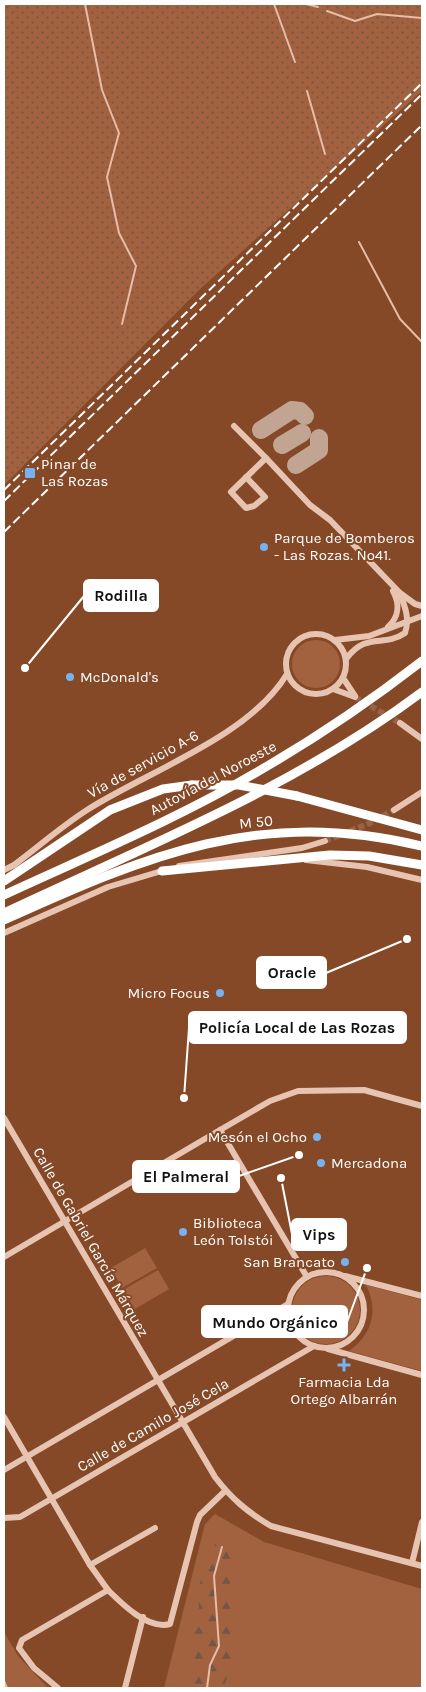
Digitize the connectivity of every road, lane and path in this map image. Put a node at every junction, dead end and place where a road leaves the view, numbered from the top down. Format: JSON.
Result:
{"nodes":[{"id":1,"x":234,"y":426,"type":"dead end"},
{"id":2,"x":266,"y":458,"type":"junction"},
{"id":3,"x":246,"y":477,"type":"junction"},
{"id":4,"x":389,"y":583,"type":"junction"},
{"id":5,"x":399,"y":592,"type":"junction"},
{"id":6,"x":422,"y":606,"type":"edge"},
{"id":7,"x":422,"y":616,"type":"edge"},
{"id":8,"x":408,"y":622,"type":"junction"},
{"id":9,"x":386,"y":630,"type":"junction"},
{"id":10,"x":335,"y":640,"type":"junction"},
{"id":11,"x":346,"y":659,"type":"junction"},
{"id":12,"x":422,"y":661,"type":"edge"},
{"id":13,"x":287,"y":674,"type":"junction"},
{"id":14,"x":343,"y":678,"type":"junction"},
{"id":15,"x":333,"y":689,"type":"junction"},
{"id":16,"x":422,"y":692,"type":"edge"},
{"id":17,"x":400,"y":723,"type":"tunnel mouth"},
{"id":18,"x":414,"y":732,"type":"junction"},
{"id":19,"x":422,"y":734,"type":"edge"},
{"id":20,"x":422,"y":738,"type":"edge"},
{"id":21,"x":422,"y":792,"type":"edge"},
{"id":22,"x":297,"y":796,"type":"junction"},
{"id":23,"x":394,"y":810,"type":"tunnel mouth"},
{"id":24,"x":422,"y":825,"type":"edge"},
{"id":25,"x":422,"y":830,"type":"edge"},
{"id":26,"x":325,"y":841,"type":"tunnel mouth"},
{"id":27,"x":422,"y":846,"type":"edge"},
{"id":28,"x":292,"y":858,"type":"junction"},
{"id":29,"x":422,"y":865,"type":"edge"},
{"id":30,"x":4,"y":870,"type":"edge"},
{"id":31,"x":162,"y":871,"type":"junction"},
{"id":32,"x":4,"y":880,"type":"edge"},
{"id":33,"x":422,"y":880,"type":"edge"},
{"id":34,"x":4,"y":895,"type":"edge"},
{"id":35,"x":4,"y":913,"type":"edge"},
{"id":36,"x":4,"y":920,"type":"edge"},
{"id":37,"x":4,"y":934,"type":"edge"},
{"id":38,"x":422,"y":1106,"type":"edge"},
{"id":39,"x":4,"y":1118,"type":"edge"},
{"id":40,"x":220,"y":1130,"type":"junction"},
{"id":41,"x":64,"y":1222,"type":"junction"},
{"id":42,"x":4,"y":1257,"type":"edge"},
{"id":43,"x":341,"y":1275,"type":"junction"},
{"id":44,"x":307,"y":1277,"type":"junction"},
{"id":45,"x":422,"y":1296,"type":"edge"},
{"id":46,"x":288,"y":1304,"type":"junction"},
{"id":47,"x":314,"y":1346,"type":"junction"},
{"id":48,"x":324,"y":1348,"type":"junction"},
{"id":49,"x":422,"y":1375,"type":"edge"},
{"id":50,"x":157,"y":1380,"type":"junction"},
{"id":51,"x":4,"y":1417,"type":"edge"},
{"id":52,"x":182,"y":1423,"type":"junction"},
{"id":53,"x":27,"y":1456,"type":"junction"},
{"id":54,"x":4,"y":1470,"type":"edge"},
{"id":55,"x":226,"y":1491,"type":"junction"},
{"id":56,"x":51,"y":1498,"type":"junction"},
{"id":57,"x":4,"y":1518,"type":"edge"},
{"id":58,"x":422,"y":1522,"type":"edge"},
{"id":59,"x":155,"y":1528,"type":"dead end"},
{"id":60,"x":412,"y":1563,"type":"junction"},
{"id":61,"x":90,"y":1565,"type":"junction"},
{"id":62,"x":422,"y":1566,"type":"edge"},
{"id":63,"x":108,"y":1590,"type":"junction"},
{"id":64,"x":143,"y":1618,"type":"junction"},
{"id":65,"x":58,"y":1688,"type":"edge"},
{"id":66,"x":125,"y":1688,"type":"edge"}],
"edges":[{"from":1,"to":2,"type":"street"},
{"from":2,"to":3,"type":"street"},
{"from":2,"to":4,"type":"street"},
{"from":3,"to":3,"type":"street"},
{"from":4,"to":5,"type":"street"},
{"from":4,"to":9,"type":"street"},
{"from":5,"to":6,"type":"street"},
{"from":5,"to":8,"type":"street"},
{"from":7,"to":8,"type":"street"},
{"from":8,"to":9,"type":"street"},
{"from":8,"to":11,"type":"street"},
{"from":9,"to":10,"type":"street"},
{"from":10,"to":11,"type":"street"},
{"from":10,"to":13,"type":"street"},
{"from":11,"to":14,"type":"street"},
{"from":12,"to":34,"type":"highway","name":"Autovía del Noroeste"},
{"from":13,"to":15,"type":"street"},
{"from":13,"to":30,"type":"street","name":"Vía de servicio A-6"},
{"from":14,"to":15,"type":"street"},
{"from":14,"to":15,"type":"street"},
{"from":16,"to":35,"type":"highway","name":"Autovía del Noroeste"},
{"from":17,"to":18,"type":"street"},
{"from":18,"to":19,"type":"street"},
{"from":18,"to":20,"type":"street"},
{"from":21,"to":23,"type":"street"},
{"from":22,"to":24,"type":"highway"},
{"from":22,"to":25,"type":"highway"},
{"from":22,"to":32,"type":"highway","bridge":true},
{"from":26,"to":31,"type":"street"},
{"from":27,"to":36,"type":"highway","name":"M 50"},
{"from":28,"to":29,"type":"highway"},
{"from":28,"to":31,"type":"highway"},
{"from":28,"to":33,"type":"street"},
{"from":31,"to":37,"type":"street"},
{"from":38,"to":40,"type":"street"},
{"from":39,"to":41,"type":"street","name":"Calle de Gabriel García Márquez"},
{"from":40,"to":41,"type":"street"},
{"from":40,"to":44,"type":"street"},
{"from":41,"to":42,"type":"street"},
{"from":41,"to":50,"type":"street","name":"Calle de Gabriel García Márquez"},
{"from":43,"to":44,"type":"street"},
{"from":43,"to":45,"type":"street"},
{"from":43,"to":48,"type":"street"},
{"from":44,"to":46,"type":"street"},
{"from":46,"to":47,"type":"street"},
{"from":46,"to":50,"type":"street"},
{"from":47,"to":48,"type":"street"},
{"from":47,"to":52,"type":"street","name":"Calle de Camilo José Cela"},
{"from":48,"to":49,"type":"street"},
{"from":50,"to":52,"type":"street","name":"Calle de Gabriel García Márquez"},
{"from":50,"to":53,"type":"street"},
{"from":51,"to":53,"type":"street"},
{"from":52,"to":55,"type":"street","name":"Calle de Gabriel García Márquez"},
{"from":52,"to":56,"type":"street","name":"Calle de Camilo José Cela"},
{"from":53,"to":54,"type":"street"},
{"from":53,"to":56,"type":"street"},
{"from":55,"to":60,"type":"street","name":"Calle de Gabriel García Márquez"},
{"from":55,"to":64,"type":"street"},
{"from":56,"to":57,"type":"street","name":"Calle de Camilo José Cela"},
{"from":56,"to":61,"type":"street"},
{"from":58,"to":60,"type":"street"},
{"from":59,"to":61,"type":"street"},
{"from":60,"to":62,"type":"street","name":"Calle de Gabriel García Márquez"},
{"from":61,"to":63,"type":"street"},
{"from":63,"to":64,"type":"street"},
{"from":63,"to":65,"type":"street"},
{"from":64,"to":66,"type":"street"}]}
